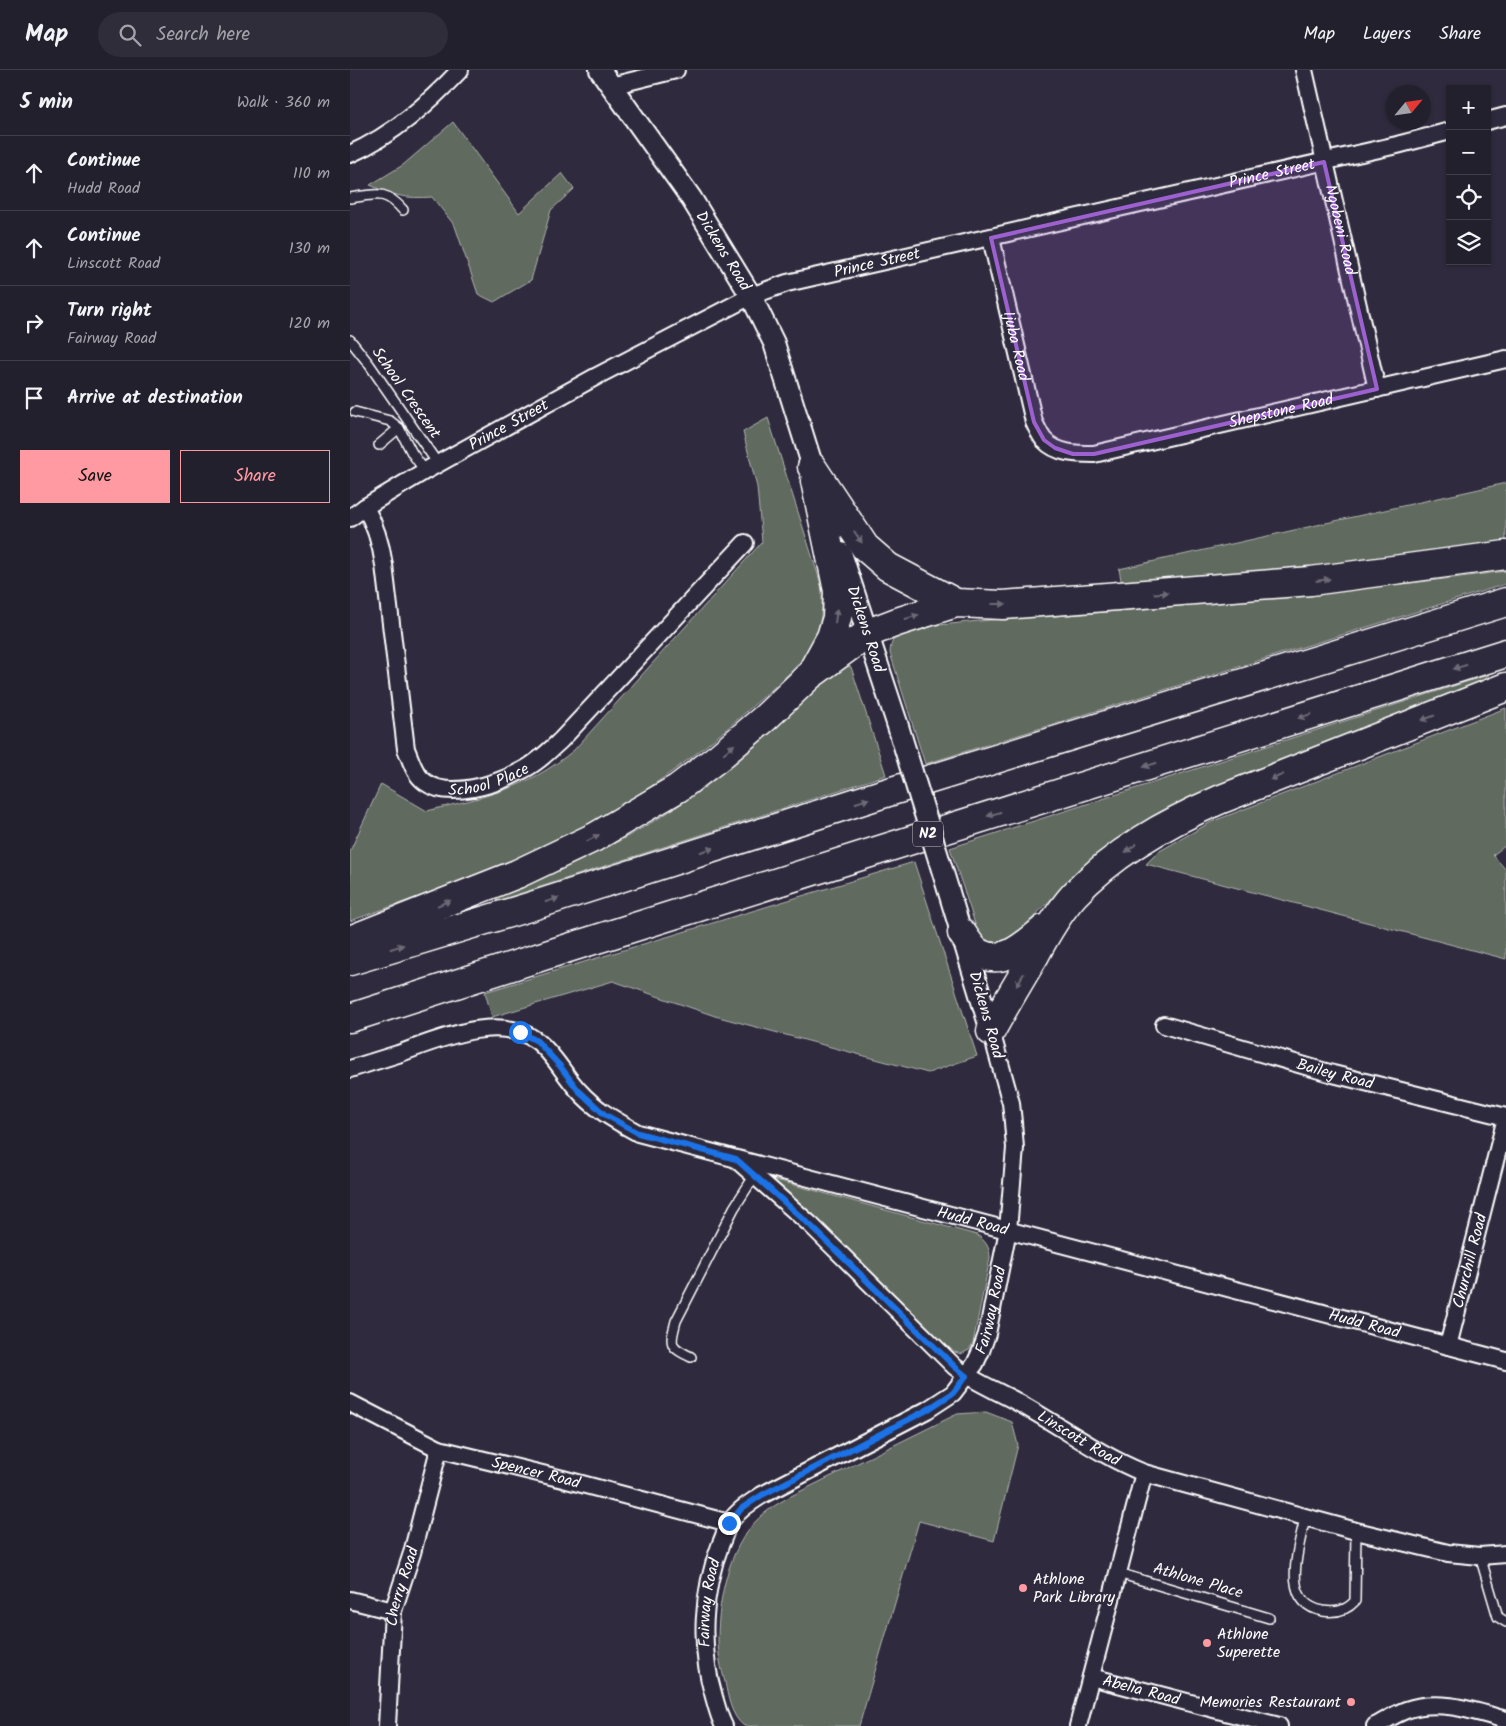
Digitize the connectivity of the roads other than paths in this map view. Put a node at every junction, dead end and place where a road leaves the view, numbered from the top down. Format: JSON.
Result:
{"nodes":[{"id":1,"x":460,"y":70,"type":"edge"},
{"id":2,"x":676,"y":70,"type":"edge"},
{"id":3,"x":1304,"y":70,"type":"edge"},
{"id":4,"x":606,"y":78,"type":"edge"},
{"id":5,"x":1506,"y":116,"type":"edge"},
{"id":6,"x":1491,"y":120,"type":"edge"},
{"id":7,"x":1446,"y":132,"type":"edge"},
{"id":8,"x":350,"y":154,"type":"edge"},
{"id":9,"x":1324,"y":162,"type":"junction"},
{"id":10,"x":350,"y":198,"type":"edge"},
{"id":11,"x":403,"y":210,"type":"dead end"},
{"id":12,"x":991,"y":238,"type":"junction"},
{"id":13,"x":751,"y":296,"type":"junction"},
{"id":14,"x":350,"y":340,"type":"edge"},
{"id":15,"x":1506,"y":359,"type":"edge"},
{"id":16,"x":1377,"y":389,"type":"junction"},
{"id":17,"x":355,"y":412,"type":"dead end"},
{"id":18,"x":399,"y":428,"type":"junction"},
{"id":19,"x":379,"y":445,"type":"dead end"},
{"id":20,"x":1055,"y":448,"type":"joint"},
{"id":21,"x":431,"y":467,"type":"junction"},
{"id":22,"x":812,"y":467,"type":"junction"},
{"id":23,"x":365,"y":507,"type":"junction"},
{"id":24,"x":350,"y":518,"type":"edge"},
{"id":25,"x":745,"y":543,"type":"dead end"},
{"id":26,"x":1506,"y":555,"type":"edge"},
{"id":27,"x":1506,"y":602,"type":"edge"},
{"id":28,"x":956,"y":603,"type":"junction"},
{"id":29,"x":868,"y":633,"type":"junction"},
{"id":30,"x":1506,"y":653,"type":"edge"},
{"id":31,"x":809,"y":676,"type":"junction"},
{"id":32,"x":1506,"y":687,"type":"edge"},
{"id":33,"x":1054,"y":922,"type":"junction"},
{"id":34,"x":962,"y":933,"type":"junction"},
{"id":35,"x":350,"y":940,"type":"edge"},
{"id":36,"x":350,"y":961,"type":"edge"},
{"id":37,"x":350,"y":1018,"type":"edge"},
{"id":38,"x":1164,"y":1025,"type":"dead end"},
{"id":39,"x":991,"y":1031,"type":"junction"},
{"id":40,"x":350,"y":1069,"type":"edge"},
{"id":41,"x":1506,"y":1118,"type":"edge"},
{"id":42,"x":736,"y":1159,"type":"junction"},
{"id":43,"x":754,"y":1175,"type":"junction"},
{"id":44,"x":1008,"y":1230,"type":"junction"},
{"id":45,"x":1448,"y":1346,"type":"junction"},
{"id":46,"x":691,"y":1357,"type":"dead end"},
{"id":47,"x":1506,"y":1361,"type":"edge"},
{"id":48,"x":966,"y":1376,"type":"junction"},
{"id":49,"x":350,"y":1403,"type":"edge"},
{"id":50,"x":439,"y":1449,"type":"junction"},
{"id":51,"x":1144,"y":1473,"type":"junction"},
{"id":52,"x":1305,"y":1518,"type":"junction"},
{"id":53,"x":729,"y":1523,"type":"junction"},
{"id":54,"x":1356,"y":1531,"type":"junction"},
{"id":55,"x":1506,"y":1554,"type":"edge"},
{"id":56,"x":1480,"y":1556,"type":"junction"},
{"id":57,"x":1118,"y":1573,"type":"junction"},
{"id":58,"x":350,"y":1600,"type":"edge"},
{"id":59,"x":393,"y":1611,"type":"junction"},
{"id":60,"x":1270,"y":1618,"type":"dead end"},
{"id":61,"x":1506,"y":1622,"type":"edge"},
{"id":62,"x":1091,"y":1677,"type":"junction"},
{"id":63,"x":1506,"y":1720,"type":"edge"},
{"id":64,"x":387,"y":1726,"type":"edge"},
{"id":65,"x":724,"y":1726,"type":"edge"},
{"id":66,"x":1078,"y":1726,"type":"edge"},
{"id":67,"x":1279,"y":1726,"type":"edge"},
{"id":68,"x":1374,"y":1726,"type":"edge"}],
"edges":[{"from":1,"to":8,"type":"street"},
{"from":2,"to":4,"type":"street"},
{"from":3,"to":9,"type":"street","name":"Ngobeni Road"},
{"from":4,"to":13,"type":"street","name":"Dickens Road"},
{"from":5,"to":6,"type":"street"},
{"from":7,"to":9,"type":"street","name":"Prince Street"},
{"from":9,"to":12,"type":"street","name":"Prince Street"},
{"from":9,"to":16,"type":"street","name":"Ngobeni Road"},
{"from":10,"to":11,"type":"lane"},
{"from":12,"to":13,"type":"street","name":"Prince Street"},
{"from":12,"to":20,"type":"street","name":"Ijuba Road"},
{"from":13,"to":21,"type":"street","name":"Prince Street"},
{"from":13,"to":22,"type":"street","name":"Dickens Road"},
{"from":14,"to":21,"type":"lane","name":"School Crescent"},
{"from":15,"to":16,"type":"street","name":"Shepstone Road"},
{"from":16,"to":20,"type":"street","name":"Shepstone Road"},
{"from":17,"to":18,"type":"lane"},
{"from":18,"to":19,"type":"lane"},
{"from":18,"to":21,"type":"lane"},
{"from":21,"to":23,"type":"street","name":"Prince Street"},
{"from":22,"to":28,"type":"highway","one_way":true},
{"from":22,"to":29,"type":"street","name":"Dickens Road"},
{"from":31,"to":22,"type":"highway","one_way":true},
{"from":23,"to":24,"type":"street","name":"Prince Street"},
{"from":23,"to":25,"type":"street","name":"School Place"},
{"from":28,"to":26,"type":"highway","one_way":true},
{"from":36,"to":27,"type":"highway","one_way":true},
{"from":29,"to":28,"type":"highway","one_way":true},
{"from":29,"to":31,"type":"highway"},
{"from":29,"to":34,"type":"street","name":"Dickens Road","bridge":true},
{"from":30,"to":37,"type":"highway","number":"N2","one_way":true},
{"from":35,"to":31,"type":"highway","one_way":true},
{"from":32,"to":33,"type":"highway","one_way":true},
{"from":33,"to":34,"type":"highway"},
{"from":33,"to":39,"type":"highway","one_way":true},
{"from":34,"to":39,"type":"street","name":"Dickens Road"},
{"from":38,"to":41,"type":"street","name":"Bailey Road"},
{"from":39,"to":44,"type":"street","name":"Dickens Road"},
{"from":40,"to":42,"type":"street","name":"Hudd Road"},
{"from":41,"to":45,"type":"street","name":"Churchill Road"},
{"from":42,"to":43,"type":"street","name":"Linscott Road"},
{"from":42,"to":44,"type":"street","name":"Hudd Road"},
{"from":43,"to":46,"type":"lane"},
{"from":43,"to":48,"type":"street","name":"Linscott Road"},
{"from":44,"to":45,"type":"street","name":"Hudd Road"},
{"from":44,"to":48,"type":"street","name":"Fairway Road"},
{"from":45,"to":47,"type":"street","name":"Hudd Road"},
{"from":48,"to":51,"type":"street","name":"Linscott Road"},
{"from":48,"to":53,"type":"street","name":"Fairway Road"},
{"from":49,"to":50,"type":"street","name":"Spencer Road"},
{"from":50,"to":53,"type":"street","name":"Spencer Road"},
{"from":50,"to":59,"type":"street","name":"Cherry Road"},
{"from":51,"to":52,"type":"street","name":"Linscott Road"},
{"from":51,"to":57,"type":"street"},
{"from":52,"to":54,"type":"street","name":"Linscott Road"},
{"from":52,"to":54,"type":"lane"},
{"from":53,"to":65,"type":"street","name":"Fairway Road"},
{"from":54,"to":56,"type":"street","name":"Linscott Road"},
{"from":55,"to":56,"type":"street","name":"Linscott Road"},
{"from":56,"to":61,"type":"lane"},
{"from":57,"to":60,"type":"lane","name":"Athlone Place"},
{"from":57,"to":62,"type":"street"},
{"from":58,"to":59,"type":"street"},
{"from":59,"to":64,"type":"street","name":"Cherry Road"},
{"from":62,"to":66,"type":"street"},
{"from":62,"to":67,"type":"street","name":"Abelia Road"},
{"from":63,"to":68,"type":"street"}]}
